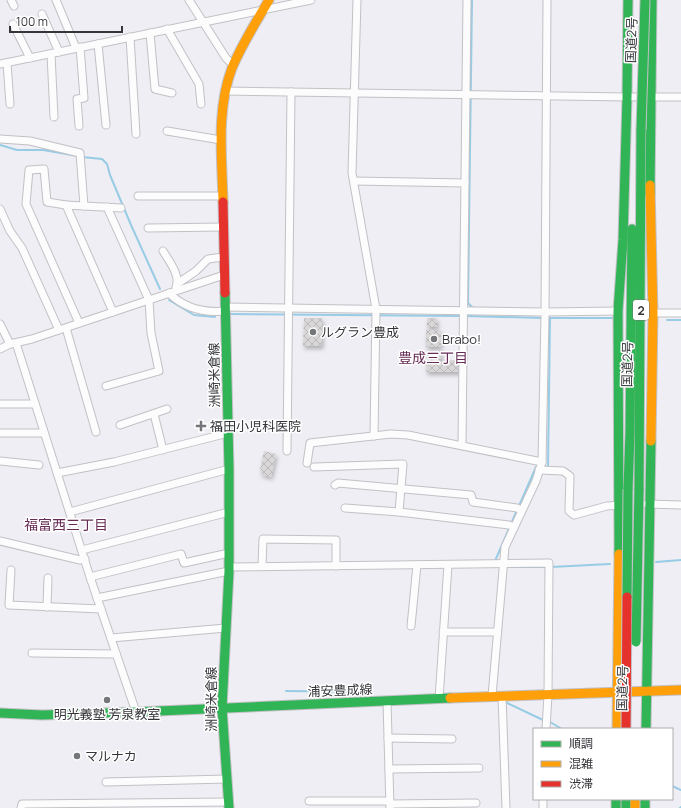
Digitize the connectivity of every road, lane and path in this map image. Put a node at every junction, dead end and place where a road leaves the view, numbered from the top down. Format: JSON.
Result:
{"nodes":[{"id":1,"x":56,"y":0,"type":"edge"},
{"id":2,"x":189,"y":0,"type":"edge"},
{"id":3,"x":269,"y":0,"type":"edge"},
{"id":4,"x":310,"y":0,"type":"edge"},
{"id":5,"x":357,"y":0,"type":"edge"},
{"id":6,"x":467,"y":0,"type":"edge"},
{"id":7,"x":547,"y":0,"type":"edge"},
{"id":8,"x":628,"y":0,"type":"edge"},
{"id":9,"x":636,"y":0,"type":"edge"},
{"id":10,"x":645,"y":0,"type":"edge"},
{"id":11,"x":652,"y":0,"type":"edge"},
{"id":12,"x":264,"y":10,"type":"junction"},
{"id":13,"x":42,"y":14,"type":"dead end"},
{"id":14,"x":202,"y":22,"type":"junction"},
{"id":15,"x":13,"y":24,"type":"dead end"},
{"id":16,"x":167,"y":29,"type":"junction"},
{"id":17,"x":150,"y":33,"type":"junction"},
{"id":18,"x":130,"y":37,"type":"junction"},
{"id":19,"x":98,"y":44,"type":"junction"},
{"id":20,"x":78,"y":48,"type":"junction"},
{"id":21,"x":59,"y":52,"type":"junction"},
{"id":22,"x":51,"y":54,"type":"junction"},
{"id":23,"x":30,"y":58,"type":"junction"},
{"id":24,"x":4,"y":63,"type":"edge"},
{"id":25,"x":234,"y":64,"type":"junction"},
{"id":26,"x":225,"y":91,"type":"junction"},
{"id":27,"x":291,"y":92,"type":"junction"},
{"id":28,"x":354,"y":92,"type":"junction"},
{"id":29,"x":172,"y":93,"type":"dead end"},
{"id":30,"x":469,"y":94,"type":"junction"},
{"id":31,"x":547,"y":95,"type":"junction"},
{"id":32,"x":651,"y":96,"type":"junction"},
{"id":33,"x":627,"y":97,"type":"junction"},
{"id":34,"x":681,"y":97,"type":"edge"},
{"id":35,"x":10,"y":104,"type":"dead end"},
{"id":36,"x":201,"y":104,"type":"dead end"},
{"id":37,"x":54,"y":117,"type":"dead end"},
{"id":38,"x":106,"y":125,"type":"dead end"},
{"id":39,"x":80,"y":126,"type":"dead end"},
{"id":40,"x":637,"y":130,"type":"junction"},
{"id":41,"x":167,"y":131,"type":"dead end"},
{"id":42,"x":136,"y":134,"type":"dead end"},
{"id":43,"x":0,"y":139,"type":"edge"},
{"id":44,"x":221,"y":140,"type":"junction"},
{"id":45,"x":354,"y":181,"type":"junction"},
{"id":46,"x":465,"y":182,"type":"junction"},
{"id":47,"x":650,"y":185,"type":"junction"},
{"id":48,"x":138,"y":196,"type":"dead end"},
{"id":49,"x":222,"y":196,"type":"junction"},
{"id":50,"x":66,"y":205,"type":"junction"},
{"id":51,"x":84,"y":206,"type":"junction"},
{"id":52,"x":106,"y":207,"type":"junction"},
{"id":53,"x":121,"y":208,"type":"dead end"},
{"id":54,"x":0,"y":209,"type":"edge"},
{"id":55,"x":222,"y":227,"type":"junction"},
{"id":56,"x":148,"y":228,"type":"dead end"},
{"id":57,"x":623,"y":240,"type":"junction"},
{"id":58,"x":163,"y":251,"type":"dead end"},
{"id":59,"x":223,"y":257,"type":"junction"},
{"id":60,"x":224,"y":275,"type":"junction"},
{"id":61,"x":177,"y":284,"type":"junction"},
{"id":62,"x":171,"y":293,"type":"junction"},
{"id":63,"x":641,"y":298,"type":"junction"},
{"id":64,"x":148,"y":300,"type":"junction"},
{"id":65,"x":225,"y":309,"type":"junction"},
{"id":66,"x":618,"y":311,"type":"junction"},
{"id":67,"x":113,"y":312,"type":"junction"},
{"id":68,"x":289,"y":312,"type":"junction"},
{"id":69,"x":467,"y":312,"type":"junction"},
{"id":70,"x":376,"y":313,"type":"junction"},
{"id":71,"x":653,"y":313,"type":"junction"},
{"id":72,"x":681,"y":313,"type":"edge"},
{"id":73,"x":545,"y":315,"type":"junction"},
{"id":74,"x":79,"y":323,"type":"junction"},
{"id":75,"x":0,"y":324,"type":"edge"},
{"id":76,"x":62,"y":329,"type":"junction"},
{"id":77,"x":13,"y":343,"type":"junction"},
{"id":78,"x":0,"y":349,"type":"edge"},
{"id":79,"x":106,"y":386,"type":"dead end"},
{"id":80,"x":0,"y":404,"type":"edge"},
{"id":81,"x":35,"y":404,"type":"junction"},
{"id":82,"x":167,"y":409,"type":"dead end"},
{"id":83,"x":154,"y":414,"type":"junction"},
{"id":84,"x":120,"y":426,"type":"dead end"},
{"id":85,"x":96,"y":432,"type":"dead end"},
{"id":86,"x":0,"y":433,"type":"edge"},
{"id":87,"x":44,"y":433,"type":"junction"},
{"id":88,"x":228,"y":433,"type":"junction"},
{"id":89,"x":630,"y":434,"type":"junction"},
{"id":90,"x":374,"y":436,"type":"junction"},
{"id":91,"x":462,"y":445,"type":"junction"},
{"id":92,"x":162,"y":450,"type":"junction"},
{"id":93,"x":287,"y":451,"type":"dead end"},
{"id":94,"x":0,"y":461,"type":"edge"},
{"id":95,"x":542,"y":462,"type":"junction"},
{"id":96,"x":307,"y":463,"type":"dead end"},
{"id":97,"x":39,"y":465,"type":"dead end"},
{"id":98,"x":314,"y":467,"type":"dead end"},
{"id":99,"x":229,"y":469,"type":"junction"},
{"id":100,"x":539,"y":470,"type":"junction"},
{"id":101,"x":57,"y":472,"type":"junction"},
{"id":102,"x":335,"y":485,"type":"dead end"},
{"id":103,"x":401,"y":488,"type":"junction"},
{"id":104,"x":649,"y":504,"type":"junction"},
{"id":105,"x":619,"y":505,"type":"junction"},
{"id":106,"x":681,"y":505,"type":"edge"},
{"id":107,"x":345,"y":508,"type":"dead end"},
{"id":108,"x":519,"y":509,"type":"junction"},
{"id":109,"x":70,"y":512,"type":"junction"},
{"id":110,"x":229,"y":512,"type":"junction"},
{"id":111,"x":399,"y":512,"type":"junction"},
{"id":112,"x":512,"y":526,"type":"junction"},
{"id":113,"x":0,"y":540,"type":"edge"},
{"id":114,"x":82,"y":550,"type":"junction"},
{"id":115,"x":229,"y":553,"type":"junction"},
{"id":116,"x":85,"y":559,"type":"junction"},
{"id":117,"x":417,"y":565,"type":"junction"},
{"id":118,"x":448,"y":565,"type":"junction"},
{"id":119,"x":500,"y":565,"type":"junction"},
{"id":120,"x":262,"y":566,"type":"junction"},
{"id":121,"x":336,"y":566,"type":"junction"},
{"id":122,"x":229,"y":569,"type":"junction"},
{"id":123,"x":11,"y":570,"type":"dead end"},
{"id":124,"x":90,"y":577,"type":"junction"},
{"id":125,"x":48,"y":578,"type":"dead end"},
{"id":126,"x":97,"y":598,"type":"junction"},
{"id":127,"x":47,"y":607,"type":"junction"},
{"id":128,"x":101,"y":609,"type":"junction"},
{"id":129,"x":411,"y":626,"type":"dead end"},
{"id":130,"x":226,"y":628,"type":"junction"},
{"id":131,"x":443,"y":632,"type":"junction"},
{"id":132,"x":497,"y":632,"type":"junction"},
{"id":133,"x":111,"y":638,"type":"junction"},
{"id":134,"x":32,"y":653,"type":"dead end"},
{"id":135,"x":116,"y":654,"type":"junction"},
{"id":136,"x":681,"y":690,"type":"edge"},
{"id":137,"x":647,"y":692,"type":"junction"},
{"id":138,"x":618,"y":693,"type":"junction"},
{"id":139,"x":548,"y":695,"type":"junction"},
{"id":140,"x":497,"y":696,"type":"junction"},
{"id":141,"x":439,"y":699,"type":"junction"},
{"id":142,"x":386,"y":701,"type":"junction"},
{"id":143,"x":222,"y":708,"type":"junction"},
{"id":144,"x":136,"y":712,"type":"junction"},
{"id":145,"x":0,"y":713,"type":"edge"},
{"id":146,"x":546,"y":728,"type":"edge"},
{"id":147,"x":617,"y":728,"type":"edge"},
{"id":148,"x":626,"y":728,"type":"edge"},
{"id":149,"x":634,"y":728,"type":"edge"},
{"id":150,"x":646,"y":728,"type":"edge"},
{"id":151,"x":388,"y":738,"type":"junction"},
{"id":152,"x":452,"y":739,"type":"dead end"},
{"id":153,"x":479,"y":768,"type":"dead end"},
{"id":154,"x":389,"y":769,"type":"junction"},
{"id":155,"x":227,"y":779,"type":"junction"},
{"id":156,"x":106,"y":782,"type":"dead end"},
{"id":157,"x":309,"y":801,"type":"dead end"},
{"id":158,"x":476,"y":803,"type":"dead end"},
{"id":159,"x":390,"y":804,"type":"edge"},
{"id":160,"x":229,"y":805,"type":"edge"},
{"id":161,"x":21,"y":808,"type":"edge"},
{"id":162,"x":506,"y":808,"type":"edge"}],
"edges":[{"from":1,"to":20,"type":"street"},
{"from":2,"to":14,"type":"street"},
{"from":3,"to":12,"type":"main road","name":"洲崎米倉線"},
{"from":4,"to":12,"type":"street"},
{"from":5,"to":28,"type":"street"},
{"from":6,"to":30,"type":"street"},
{"from":7,"to":31,"type":"street"},
{"from":8,"to":33,"type":"main road"},
{"from":9,"to":40,"type":"main road","name":"国道2号","number":"2"},
{"from":10,"to":40,"type":"main road","name":"国道2号","number":"2","bridge":true},
{"from":11,"to":32,"type":"main road"},
{"from":12,"to":14,"type":"street"},
{"from":12,"to":25,"type":"main road","name":"洲崎米倉線"},
{"from":13,"to":21,"type":"street"},
{"from":14,"to":16,"type":"street"},
{"from":14,"to":25,"type":"street"},
{"from":15,"to":23,"type":"street"},
{"from":16,"to":17,"type":"street"},
{"from":16,"to":36,"type":"street"},
{"from":17,"to":18,"type":"street"},
{"from":17,"to":29,"type":"street"},
{"from":18,"to":19,"type":"street"},
{"from":18,"to":42,"type":"street"},
{"from":19,"to":20,"type":"street"},
{"from":19,"to":38,"type":"street"},
{"from":20,"to":21,"type":"street"},
{"from":20,"to":39,"type":"street"},
{"from":21,"to":22,"type":"street"},
{"from":22,"to":23,"type":"street"},
{"from":22,"to":37,"type":"street"},
{"from":23,"to":24,"type":"street"},
{"from":24,"to":35,"type":"street"},
{"from":25,"to":26,"type":"main road","name":"洲崎米倉線"},
{"from":26,"to":27,"type":"street"},
{"from":26,"to":44,"type":"main road","name":"洲崎米倉線"},
{"from":27,"to":28,"type":"street"},
{"from":27,"to":68,"type":"street"},
{"from":28,"to":30,"type":"street"},
{"from":28,"to":45,"type":"street"},
{"from":30,"to":31,"type":"street"},
{"from":30,"to":46,"type":"street"},
{"from":31,"to":33,"type":"street"},
{"from":31,"to":73,"type":"street"},
{"from":32,"to":33,"type":"street"},
{"from":32,"to":34,"type":"street"},
{"from":32,"to":47,"type":"main road"},
{"from":33,"to":57,"type":"main road"},
{"from":40,"to":63,"type":"main road","name":"国道2号","number":"2"},
{"from":40,"to":89,"type":"main road","name":"国道2号","number":"2"},
{"from":41,"to":44,"type":"street"},
{"from":43,"to":51,"type":"street"},
{"from":44,"to":49,"type":"main road","name":"洲崎米倉線"},
{"from":45,"to":46,"type":"street"},
{"from":45,"to":70,"type":"street"},
{"from":46,"to":69,"type":"street"},
{"from":47,"to":63,"type":"main road"},
{"from":47,"to":71,"type":"main road"},
{"from":48,"to":49,"type":"street"},
{"from":49,"to":55,"type":"main road","name":"洲崎米倉線"},
{"from":50,"to":51,"type":"street"},
{"from":50,"to":67,"type":"street"},
{"from":50,"to":74,"type":"street"},
{"from":51,"to":52,"type":"street"},
{"from":52,"to":53,"type":"street"},
{"from":52,"to":64,"type":"street"},
{"from":54,"to":76,"type":"street"},
{"from":55,"to":56,"type":"street"},
{"from":55,"to":59,"type":"main road","name":"洲崎米倉線"},
{"from":57,"to":66,"type":"main road","number":"2"},
{"from":57,"to":89,"type":"main road"},
{"from":58,"to":61,"type":"street"},
{"from":59,"to":60,"type":"main road","name":"洲崎米倉線"},
{"from":59,"to":61,"type":"street"},
{"from":60,"to":62,"type":"street"},
{"from":60,"to":65,"type":"main road","name":"洲崎米倉線"},
{"from":61,"to":62,"type":"street"},
{"from":62,"to":64,"type":"street"},
{"from":62,"to":65,"type":"street"},
{"from":63,"to":149,"type":"main road","name":"国道2号","number":"2","bridge":true},
{"from":64,"to":67,"type":"street"},
{"from":64,"to":79,"type":"street"},
{"from":65,"to":68,"type":"street"},
{"from":65,"to":88,"type":"main road","name":"洲崎米倉線"},
{"from":66,"to":73,"type":"street"},
{"from":66,"to":105,"type":"main road","number":"2"},
{"from":67,"to":74,"type":"street"},
{"from":68,"to":70,"type":"street"},
{"from":68,"to":93,"type":"street"},
{"from":69,"to":70,"type":"street"},
{"from":69,"to":73,"type":"street"},
{"from":69,"to":91,"type":"street"},
{"from":70,"to":90,"type":"street"},
{"from":71,"to":72,"type":"street"},
{"from":71,"to":104,"type":"main road"},
{"from":73,"to":95,"type":"street"},
{"from":74,"to":76,"type":"street"},
{"from":75,"to":77,"type":"street"},
{"from":76,"to":77,"type":"street"},
{"from":76,"to":85,"type":"street"},
{"from":77,"to":78,"type":"street"},
{"from":77,"to":81,"type":"street"},
{"from":80,"to":81,"type":"street"},
{"from":81,"to":87,"type":"street"},
{"from":82,"to":83,"type":"street"},
{"from":83,"to":84,"type":"street"},
{"from":83,"to":92,"type":"street"},
{"from":86,"to":87,"type":"street"},
{"from":87,"to":101,"type":"street"},
{"from":88,"to":92,"type":"street"},
{"from":88,"to":99,"type":"main road","name":"洲崎米倉線"},
{"from":89,"to":148,"type":"main road","name":"国道2号","number":"2","bridge":true},
{"from":90,"to":91,"type":"street"},
{"from":90,"to":96,"type":"street"},
{"from":91,"to":95,"type":"street"},
{"from":92,"to":101,"type":"street"},
{"from":94,"to":97,"type":"street"},
{"from":95,"to":100,"type":"street"},
{"from":98,"to":103,"type":"street"},
{"from":99,"to":109,"type":"street"},
{"from":99,"to":110,"type":"main road","name":"洲崎米倉線"},
{"from":100,"to":105,"type":"street"},
{"from":100,"to":108,"type":"street"},
{"from":101,"to":109,"type":"street"},
{"from":102,"to":103,"type":"street"},
{"from":103,"to":108,"type":"street"},
{"from":103,"to":111,"type":"street"},
{"from":104,"to":105,"type":"street"},
{"from":104,"to":106,"type":"street"},
{"from":104,"to":137,"type":"main road"},
{"from":105,"to":138,"type":"main road","number":"2"},
{"from":107,"to":111,"type":"street"},
{"from":108,"to":112,"type":"street"},
{"from":109,"to":114,"type":"street"},
{"from":110,"to":114,"type":"street"},
{"from":110,"to":115,"type":"main road","name":"洲崎米倉線"},
{"from":111,"to":112,"type":"street"},
{"from":112,"to":119,"type":"street"},
{"from":113,"to":116,"type":"street"},
{"from":114,"to":116,"type":"street"},
{"from":115,"to":122,"type":"main road","name":"洲崎米倉線"},
{"from":115,"to":124,"type":"street"},
{"from":116,"to":124,"type":"street"},
{"from":117,"to":118,"type":"street"},
{"from":117,"to":121,"type":"street"},
{"from":117,"to":129,"type":"street"},
{"from":118,"to":119,"type":"street"},
{"from":118,"to":131,"type":"street"},
{"from":119,"to":132,"type":"street"},
{"from":119,"to":139,"type":"street"},
{"from":120,"to":121,"type":"street"},
{"from":120,"to":121,"type":"street"},
{"from":120,"to":122,"type":"street"},
{"from":122,"to":126,"type":"street"},
{"from":122,"to":130,"type":"main road","name":"洲崎米倉線"},
{"from":123,"to":127,"type":"street"},
{"from":124,"to":126,"type":"street"},
{"from":125,"to":127,"type":"street"},
{"from":126,"to":128,"type":"street"},
{"from":127,"to":128,"type":"street"},
{"from":128,"to":133,"type":"street"},
{"from":130,"to":133,"type":"street"},
{"from":130,"to":143,"type":"main road","name":"洲崎米倉線"},
{"from":131,"to":132,"type":"street"},
{"from":131,"to":141,"type":"street"},
{"from":132,"to":140,"type":"street"},
{"from":133,"to":135,"type":"street"},
{"from":134,"to":135,"type":"street"},
{"from":135,"to":144,"type":"street"},
{"from":136,"to":137,"type":"main road","name":"浦安豊成線"},
{"from":137,"to":138,"type":"main road","name":"浦安豊成線"},
{"from":137,"to":150,"type":"main road"},
{"from":138,"to":139,"type":"main road","name":"浦安豊成線"},
{"from":138,"to":147,"type":"main road","number":"2"},
{"from":139,"to":140,"type":"main road","name":"浦安豊成線"},
{"from":139,"to":146,"type":"street"},
{"from":140,"to":141,"type":"main road","name":"浦安豊成線"},
{"from":140,"to":162,"type":"street"},
{"from":141,"to":142,"type":"main road","name":"浦安豊成線"},
{"from":142,"to":143,"type":"main road","name":"浦安豊成線"},
{"from":142,"to":151,"type":"street"},
{"from":143,"to":144,"type":"main road","name":"浦安豊成線"},
{"from":143,"to":155,"type":"main road","name":"洲崎米倉線"},
{"from":144,"to":145,"type":"main road","name":"浦安豊成線"},
{"from":151,"to":152,"type":"street"},
{"from":151,"to":154,"type":"street"},
{"from":153,"to":154,"type":"street"},
{"from":154,"to":159,"type":"street"},
{"from":155,"to":156,"type":"street"},
{"from":155,"to":160,"type":"main road","name":"洲崎米倉線"},
{"from":157,"to":159,"type":"street"},
{"from":158,"to":159,"type":"street"},
{"from":160,"to":161,"type":"street"}]}
